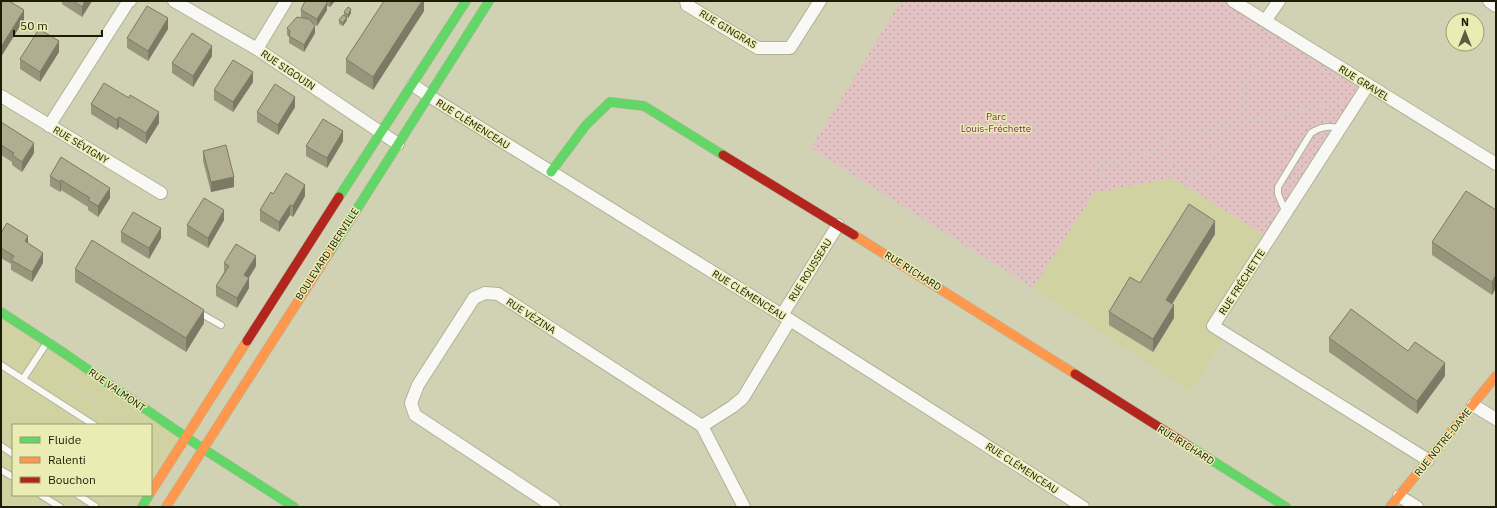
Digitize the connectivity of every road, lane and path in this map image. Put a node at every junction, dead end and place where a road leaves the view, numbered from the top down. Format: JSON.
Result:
{"nodes":[{"id":1,"x":130,"y":1,"type":"edge"},
{"id":2,"x":174,"y":1,"type":"edge"},
{"id":3,"x":286,"y":1,"type":"edge"},
{"id":4,"x":466,"y":1,"type":"edge"},
{"id":5,"x":489,"y":1,"type":"edge"},
{"id":6,"x":686,"y":1,"type":"edge"},
{"id":7,"x":820,"y":1,"type":"edge"},
{"id":8,"x":1233,"y":1,"type":"edge"},
{"id":9,"x":1279,"y":1,"type":"edge"},
{"id":10,"x":1489,"y":1,"type":"edge"},
{"id":11,"x":1496,"y":6,"type":"edge"},
{"id":12,"x":196,"y":14,"type":"junction"},
{"id":13,"x":1265,"y":21,"type":"junction"},
{"id":14,"x":1278,"y":29,"type":"junction"},
{"id":15,"x":237,"y":38,"type":"junction"},
{"id":16,"x":257,"y":49,"type":"junction"},
{"id":17,"x":279,"y":64,"type":"junction"},
{"id":18,"x":154,"y":84,"type":"dead end"},
{"id":19,"x":413,"y":85,"type":"junction"},
{"id":20,"x":1368,"y":85,"type":"junction"},
{"id":21,"x":1,"y":96,"type":"edge"},
{"id":22,"x":429,"y":96,"type":"junction"},
{"id":23,"x":1359,"y":98,"type":"junction"},
{"id":24,"x":1246,"y":120,"type":"dead end"},
{"id":25,"x":1233,"y":124,"type":"junction"},
{"id":26,"x":49,"y":126,"type":"junction"},
{"id":27,"x":1340,"y":128,"type":"junction"},
{"id":28,"x":381,"y":132,"type":"junction"},
{"id":29,"x":238,"y":135,"type":"dead end"},
{"id":30,"x":398,"y":144,"type":"junction"},
{"id":31,"x":1152,"y":150,"type":"junction"},
{"id":32,"x":1496,"y":164,"type":"edge"},
{"id":33,"x":1100,"y":165,"type":"junction"},
{"id":34,"x":842,"y":170,"type":"dead end"},
{"id":35,"x":1071,"y":170,"type":"dead end"},
{"id":36,"x":551,"y":172,"type":"junction"},
{"id":37,"x":1194,"y":177,"type":"dead end"},
{"id":38,"x":1104,"y":179,"type":"dead end"},
{"id":39,"x":145,"y":184,"type":"junction"},
{"id":40,"x":1187,"y":187,"type":"dead end"},
{"id":41,"x":161,"y":193,"type":"dead end"},
{"id":42,"x":1286,"y":213,"type":"junction"},
{"id":43,"x":838,"y":225,"type":"junction"},
{"id":44,"x":99,"y":252,"type":"edge"},
{"id":45,"x":194,"y":309,"type":"edge"},
{"id":46,"x":1,"y":312,"type":"edge"},
{"id":47,"x":786,"y":318,"type":"junction"},
{"id":48,"x":992,"y":321,"type":"junction"},
{"id":49,"x":221,"y":325,"type":"dead end"},
{"id":50,"x":1001,"y":327,"type":"junction"},
{"id":51,"x":47,"y":342,"type":"junction"},
{"id":52,"x":178,"y":346,"type":"dead end"},
{"id":53,"x":167,"y":364,"type":"dead end"},
{"id":54,"x":1,"y":365,"type":"edge"},
{"id":55,"x":1496,"y":376,"type":"edge"},
{"id":56,"x":23,"y":379,"type":"junction"},
{"id":57,"x":1473,"y":405,"type":"junction"},
{"id":58,"x":937,"y":414,"type":"junction"},
{"id":59,"x":1496,"y":420,"type":"edge"},
{"id":60,"x":92,"y":424,"type":"edge"},
{"id":61,"x":702,"y":426,"type":"junction"},
{"id":62,"x":185,"y":437,"type":"junction"},
{"id":63,"x":1,"y":446,"type":"edge"},
{"id":64,"x":202,"y":448,"type":"junction"},
{"id":65,"x":12,"y":453,"type":"edge"},
{"id":66,"x":1428,"y":460,"type":"junction"},
{"id":67,"x":1,"y":470,"type":"edge"},
{"id":68,"x":12,"y":476,"type":"edge"},
{"id":69,"x":152,"y":490,"type":"edge"},
{"id":70,"x":43,"y":496,"type":"edge"},
{"id":71,"x":80,"y":496,"type":"edge"},
{"id":72,"x":148,"y":496,"type":"edge"},
{"id":73,"x":1399,"y":496,"type":"junction"},
{"id":74,"x":95,"y":506,"type":"dead end"},
{"id":75,"x":60,"y":507,"type":"edge"},
{"id":76,"x":142,"y":507,"type":"edge"},
{"id":77,"x":166,"y":507,"type":"edge"},
{"id":78,"x":294,"y":507,"type":"edge"},
{"id":79,"x":554,"y":507,"type":"edge"},
{"id":80,"x":744,"y":507,"type":"edge"},
{"id":81,"x":890,"y":507,"type":"edge"},
{"id":82,"x":1083,"y":507,"type":"edge"},
{"id":83,"x":1286,"y":507,"type":"edge"},
{"id":84,"x":1390,"y":507,"type":"edge"},
{"id":85,"x":1417,"y":507,"type":"edge"}],
"edges":[{"from":1,"to":26,"type":"street"},
{"from":2,"to":12,"type":"street","name":"RUE SIGOUIN"},
{"from":3,"to":16,"type":"street"},
{"from":4,"to":19,"type":"street","name":"BOULEVARD IBERVILLE"},
{"from":5,"to":22,"type":"street","name":"BOULEVARD IBERVILLE"},
{"from":6,"to":7,"type":"street","name":"RUE GINGRAS"},
{"from":8,"to":13,"type":"street","name":"RUE GRAVEL"},
{"from":9,"to":13,"type":"street"},
{"from":10,"to":11,"type":"street"},
{"from":12,"to":15,"type":"street","name":"RUE SIGOUIN"},
{"from":12,"to":18,"type":"path"},
{"from":13,"to":14,"type":"street","name":"RUE GRAVEL"},
{"from":14,"to":20,"type":"street","name":"RUE GRAVEL"},
{"from":14,"to":24,"type":"path"},
{"from":15,"to":16,"type":"street","name":"RUE SIGOUIN"},
{"from":15,"to":39,"type":"path"},
{"from":16,"to":17,"type":"street","name":"RUE SIGOUIN"},
{"from":17,"to":28,"type":"street","name":"RUE SIGOUIN"},
{"from":17,"to":29,"type":"path"},
{"from":19,"to":22,"type":"street","name":"RUE CLÉMENCEAU"},
{"from":19,"to":28,"type":"street","name":"BOULEVARD IBERVILLE"},
{"from":20,"to":23,"type":"street","name":"RUE FRÉCHETTE"},
{"from":20,"to":32,"type":"street","name":"RUE GRAVEL"},
{"from":21,"to":26,"type":"street","name":"RUE SÉVIGNY"},
{"from":22,"to":30,"type":"street","name":"BOULEVARD IBERVILLE"},
{"from":22,"to":36,"type":"street","name":"RUE CLÉMENCEAU"},
{"from":23,"to":25,"type":"path"},
{"from":23,"to":27,"type":"street","name":"RUE FRÉCHETTE"},
{"from":25,"to":31,"type":"path"},
{"from":25,"to":40,"type":"path"},
{"from":26,"to":39,"type":"street","name":"RUE SÉVIGNY"},
{"from":27,"to":42,"type":"street","name":"RUE FRÉCHETTE"},
{"from":27,"to":42,"type":"lane"},
{"from":28,"to":30,"type":"street","name":"RUE SIGOUIN"},
{"from":28,"to":62,"type":"street","name":"BOULEVARD IBERVILLE"},
{"from":30,"to":64,"type":"street","name":"BOULEVARD IBERVILLE"},
{"from":31,"to":33,"type":"path"},
{"from":31,"to":37,"type":"path"},
{"from":33,"to":35,"type":"path"},
{"from":33,"to":38,"type":"path"},
{"from":34,"to":50,"type":"path"},
{"from":36,"to":43,"type":"street","name":"RUE RICHARD"},
{"from":36,"to":47,"type":"street","name":"RUE CLÉMENCEAU"},
{"from":39,"to":41,"type":"street","name":"RUE SÉVIGNY"},
{"from":39,"to":44,"type":"path"},
{"from":42,"to":66,"type":"street","name":"RUE FRÉCHETTE"},
{"from":43,"to":47,"type":"street","name":"RUE ROUSSEAU"},
{"from":43,"to":48,"type":"street","name":"RUE RICHARD"},
{"from":45,"to":49,"type":"lane"},
{"from":46,"to":51,"type":"street","name":"RUE VALMONT"},
{"from":47,"to":58,"type":"street","name":"RUE CLÉMENCEAU"},
{"from":47,"to":61,"type":"street","name":"RUE ROUSSEAU"},
{"from":48,"to":50,"type":"street","name":"RUE RICHARD"},
{"from":48,"to":58,"type":"path"},
{"from":50,"to":83,"type":"street","name":"RUE RICHARD"},
{"from":51,"to":56,"type":"lane"},
{"from":51,"to":62,"type":"street","name":"RUE VALMONT"},
{"from":52,"to":53,"type":"path"},
{"from":54,"to":56,"type":"lane"},
{"from":55,"to":57,"type":"street","name":"RUE NOTRE-DAME"},
{"from":56,"to":60,"type":"lane"},
{"from":57,"to":59,"type":"street"},
{"from":57,"to":66,"type":"street","name":"RUE NOTRE-DAME"},
{"from":58,"to":81,"type":"path"},
{"from":58,"to":82,"type":"street","name":"RUE CLÉMENCEAU"},
{"from":61,"to":79,"type":"street","name":"RUE VÉZINA"},
{"from":61,"to":80,"type":"street","name":"RUE VÉZINA"},
{"from":62,"to":64,"type":"street","name":"RUE VALMONT"},
{"from":62,"to":69,"type":"street","name":"BOULEVARD IBERVILLE"},
{"from":63,"to":65,"type":"lane"},
{"from":64,"to":77,"type":"street","name":"BOULEVARD IBERVILLE"},
{"from":64,"to":78,"type":"street","name":"RUE VALMONT"},
{"from":66,"to":73,"type":"street","name":"RUE NOTRE-DAME"},
{"from":67,"to":68,"type":"lane"},
{"from":70,"to":75,"type":"lane"},
{"from":71,"to":74,"type":"lane"},
{"from":72,"to":76,"type":"street"},
{"from":73,"to":84,"type":"street","name":"RUE NOTRE-DAME"},
{"from":73,"to":85,"type":"street"}]}
